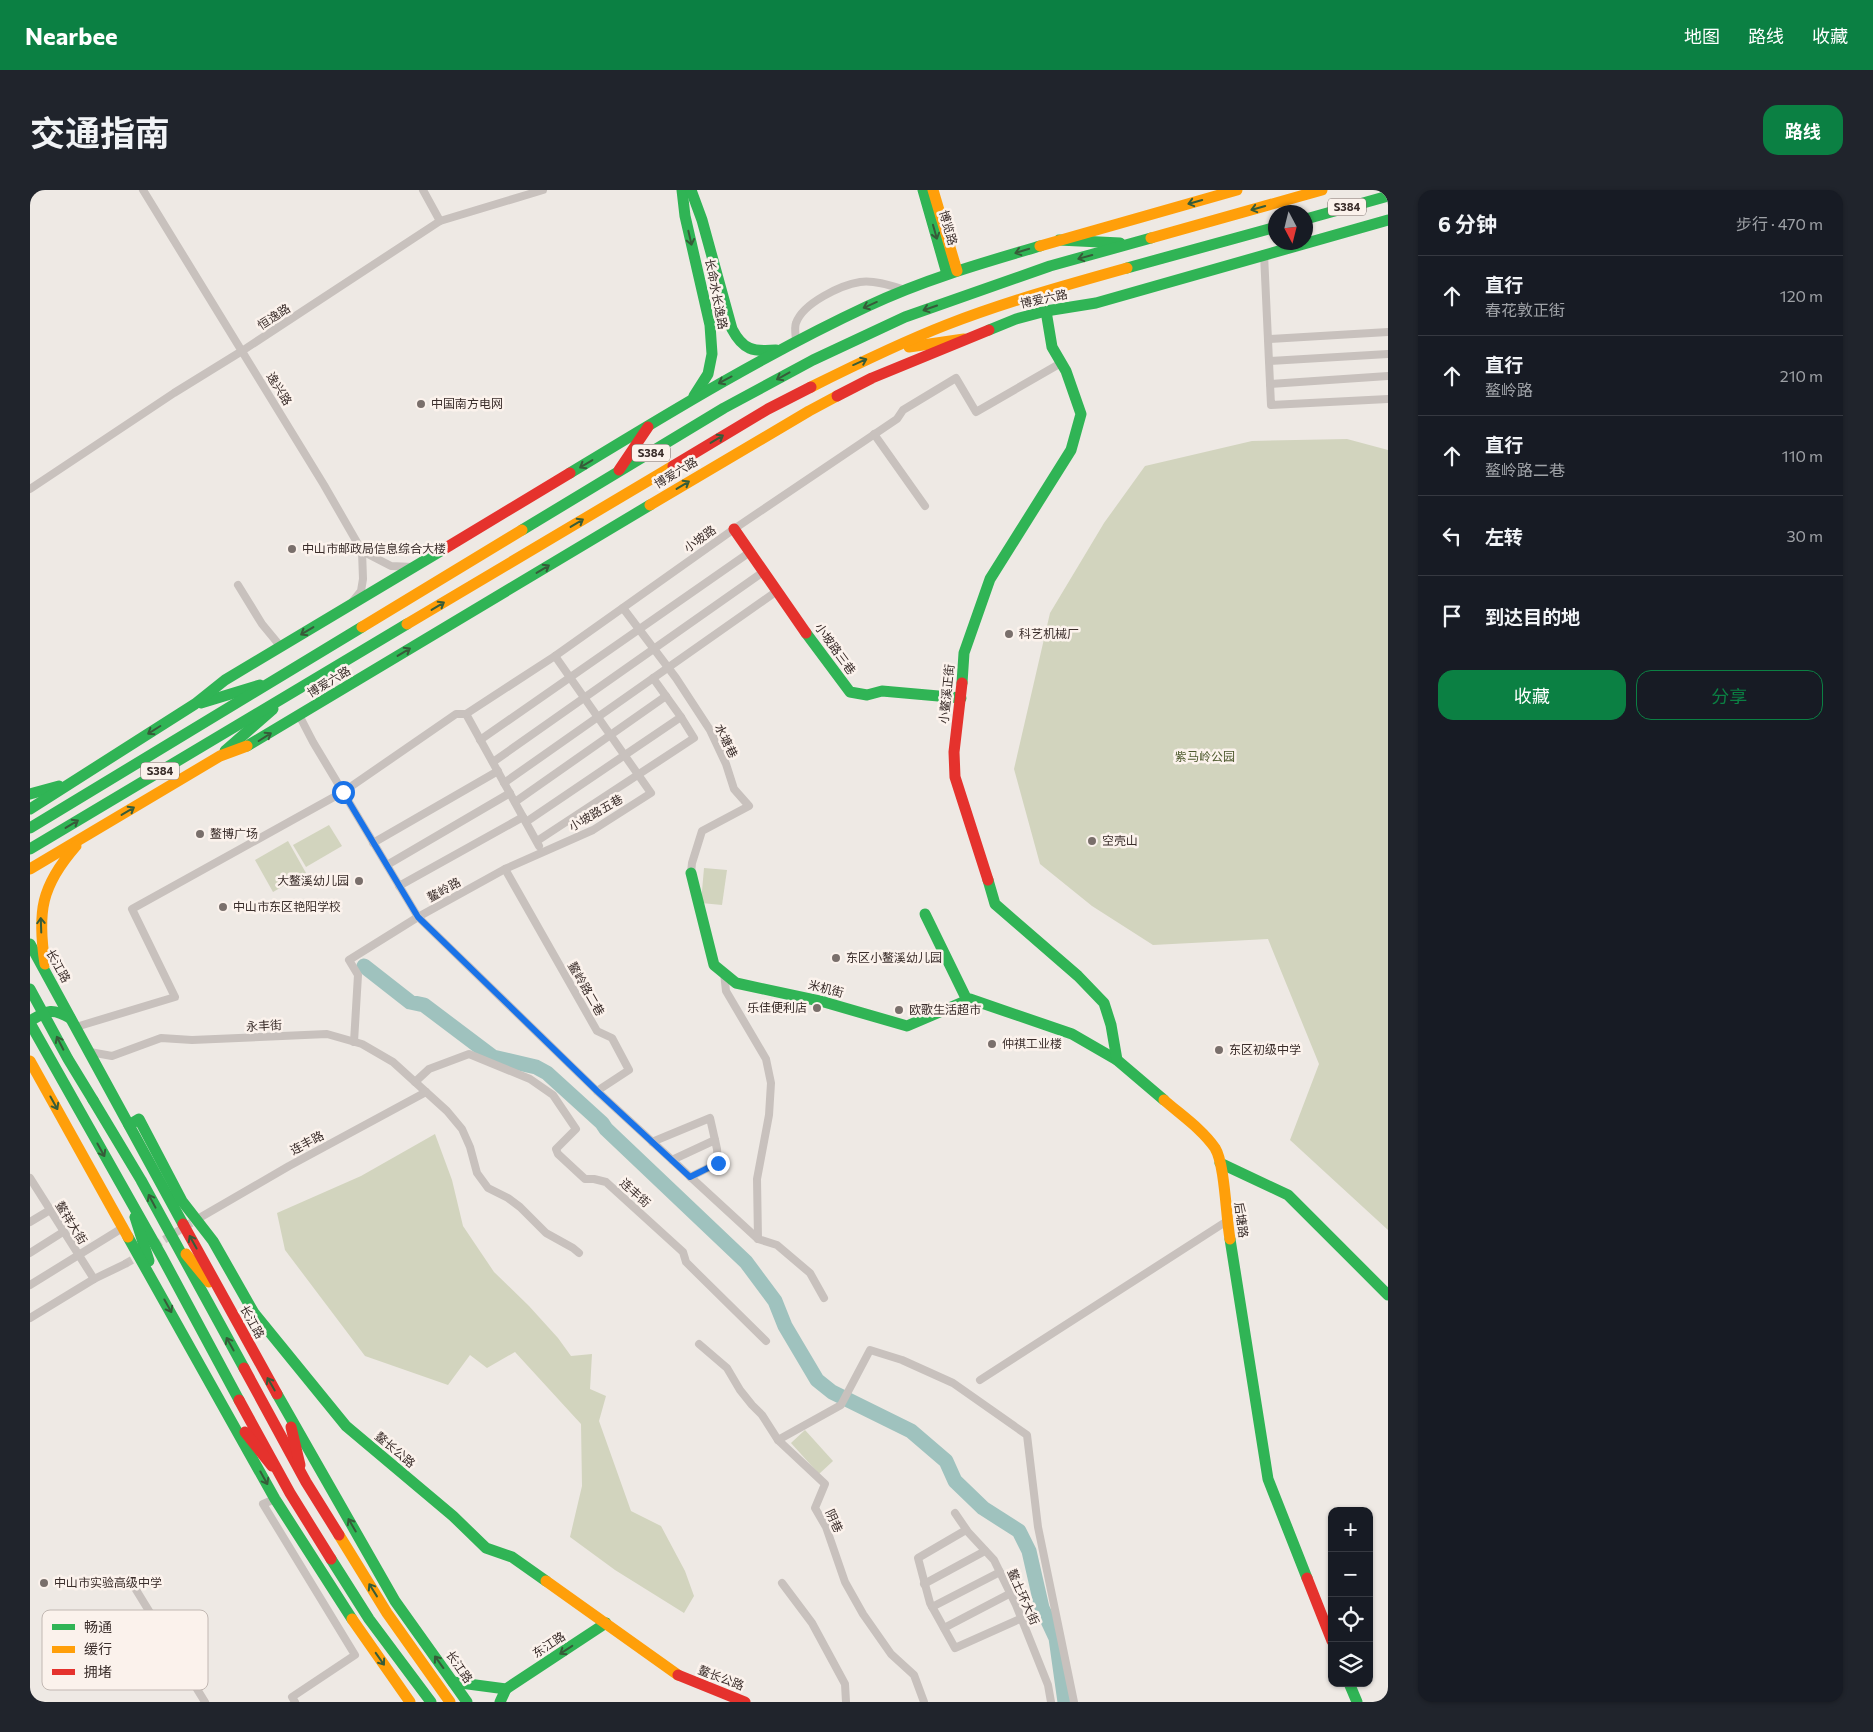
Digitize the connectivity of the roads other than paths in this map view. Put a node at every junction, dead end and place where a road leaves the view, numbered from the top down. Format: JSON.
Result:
{"nodes":[{"id":1,"x":143,"y":190,"type":"edge"},
{"id":2,"x":423,"y":190,"type":"edge"},
{"id":3,"x":543,"y":190,"type":"edge"},
{"id":4,"x":682,"y":190,"type":"edge"},
{"id":5,"x":691,"y":190,"type":"edge"},
{"id":6,"x":923,"y":190,"type":"edge"},
{"id":7,"x":933,"y":190,"type":"edge"},
{"id":8,"x":1237,"y":190,"type":"edge"},
{"id":9,"x":1322,"y":190,"type":"edge"},
{"id":10,"x":1388,"y":196,"type":"edge"},
{"id":11,"x":1313,"y":217,"type":"edge"},
{"id":12,"x":1388,"y":220,"type":"edge"},
{"id":13,"x":440,"y":221,"type":"junction"},
{"id":14,"x":1268,"y":229,"type":"edge"},
{"id":15,"x":1059,"y":240,"type":"junction"},
{"id":16,"x":1133,"y":244,"type":"junction"},
{"id":17,"x":1264,"y":254,"type":"junction"},
{"id":18,"x":952,"y":272,"type":"junction"},
{"id":19,"x":905,"y":290,"type":"junction"},
{"id":20,"x":1046,"y":311,"type":"junction"},
{"id":21,"x":1388,"y":332,"type":"edge"},
{"id":22,"x":964,"y":339,"type":"junction"},
{"id":23,"x":1268,"y":339,"type":"junction"},
{"id":24,"x":796,"y":342,"type":"junction"},
{"id":25,"x":783,"y":349,"type":"junction"},
{"id":26,"x":888,"y":350,"type":"junction"},
{"id":27,"x":242,"y":352,"type":"junction"},
{"id":28,"x":1388,"y":354,"type":"edge"},
{"id":29,"x":1270,"y":361,"type":"junction"},
{"id":30,"x":1061,"y":363,"type":"junction"},
{"id":31,"x":1388,"y":376,"type":"edge"},
{"id":32,"x":1270,"y":384,"type":"junction"},
{"id":33,"x":692,"y":399,"type":"junction"},
{"id":34,"x":1388,"y":399,"type":"edge"},
{"id":35,"x":648,"y":427,"type":"junction"},
{"id":36,"x":874,"y":434,"type":"junction"},
{"id":37,"x":616,"y":475,"type":"junction"},
{"id":38,"x":30,"y":489,"type":"edge"},
{"id":39,"x":924,"y":506,"type":"dead end"},
{"id":40,"x":734,"y":529,"type":"junction"},
{"id":41,"x":362,"y":551,"type":"junction"},
{"id":42,"x":750,"y":552,"type":"junction"},
{"id":43,"x":416,"y":567,"type":"junction"},
{"id":44,"x":763,"y":572,"type":"junction"},
{"id":45,"x":238,"y":585,"type":"dead end"},
{"id":46,"x":777,"y":591,"type":"junction"},
{"id":47,"x":349,"y":606,"type":"junction"},
{"id":48,"x":623,"y":608,"type":"junction"},
{"id":49,"x":639,"y":629,"type":"junction"},
{"id":50,"x":281,"y":647,"type":"junction"},
{"id":51,"x":654,"y":649,"type":"junction"},
{"id":52,"x":555,"y":656,"type":"junction"},
{"id":53,"x":668,"y":667,"type":"junction"},
{"id":54,"x":570,"y":677,"type":"junction"},
{"id":55,"x":653,"y":678,"type":"junction"},
{"id":56,"x":276,"y":680,"type":"junction"},
{"id":57,"x":291,"y":694,"type":"junction"},
{"id":58,"x":666,"y":696,"type":"junction"},
{"id":59,"x":584,"y":698,"type":"junction"},
{"id":60,"x":961,"y":698,"type":"junction"},
{"id":61,"x":195,"y":704,"type":"junction"},
{"id":62,"x":466,"y":714,"type":"junction"},
{"id":63,"x":299,"y":715,"type":"junction"},
{"id":64,"x":598,"y":717,"type":"junction"},
{"id":65,"x":681,"y":717,"type":"junction"},
{"id":66,"x":610,"y":735,"type":"junction"},
{"id":67,"x":480,"y":740,"type":"junction"},
{"id":68,"x":624,"y":755,"type":"junction"},
{"id":69,"x":220,"y":756,"type":"junction"},
{"id":70,"x":493,"y":762,"type":"junction"},
{"id":71,"x":498,"y":771,"type":"junction"},
{"id":72,"x":638,"y":775,"type":"junction"},
{"id":73,"x":73,"y":782,"type":"junction"},
{"id":74,"x":504,"y":783,"type":"junction"},
{"id":75,"x":343,"y":792,"type":"junction"},
{"id":76,"x":510,"y":793,"type":"junction"},
{"id":77,"x":30,"y":794,"type":"edge"},
{"id":78,"x":515,"y":802,"type":"junction"},
{"id":79,"x":30,"y":809,"type":"edge"},
{"id":80,"x":525,"y":820,"type":"junction"},
{"id":81,"x":30,"y":828,"type":"edge"},
{"id":82,"x":86,"y":835,"type":"junction"},
{"id":83,"x":537,"y":841,"type":"junction"},
{"id":84,"x":373,"y":843,"type":"junction"},
{"id":85,"x":30,"y":849,"type":"edge"},
{"id":86,"x":542,"y":852,"type":"junction"},
{"id":87,"x":387,"y":865,"type":"junction"},
{"id":88,"x":33,"y":866,"type":"edge"},
{"id":89,"x":505,"y":869,"type":"junction"},
{"id":90,"x":691,"y":873,"type":"joint"},
{"id":91,"x":399,"y":886,"type":"junction"},
{"id":92,"x":925,"y":914,"type":"dead end"},
{"id":93,"x":418,"y":917,"type":"junction"},
{"id":94,"x":30,"y":944,"type":"edge"},
{"id":95,"x":47,"y":973,"type":"junction"},
{"id":96,"x":724,"y":973,"type":"junction"},
{"id":97,"x":30,"y":989,"type":"edge"},
{"id":98,"x":967,"y":1000,"type":"junction"},
{"id":99,"x":30,"y":1022,"type":"edge"},
{"id":100,"x":74,"y":1023,"type":"junction"},
{"id":101,"x":354,"y":1042,"type":"junction"},
{"id":102,"x":90,"y":1052,"type":"junction"},
{"id":103,"x":30,"y":1060,"type":"edge"},
{"id":104,"x":1117,"y":1060,"type":"junction"},
{"id":105,"x":415,"y":1082,"type":"junction"},
{"id":106,"x":597,"y":1091,"type":"junction"},
{"id":107,"x":426,"y":1092,"type":"junction"},
{"id":108,"x":130,"y":1124,"type":"junction"},
{"id":109,"x":715,"y":1140,"type":"junction"},
{"id":110,"x":652,"y":1142,"type":"junction"},
{"id":111,"x":672,"y":1160,"type":"junction"},
{"id":112,"x":1220,"y":1163,"type":"junction"},
{"id":113,"x":690,"y":1177,"type":"junction"},
{"id":114,"x":30,"y":1178,"type":"edge"},
{"id":115,"x":32,"y":1188,"type":"edge"},
{"id":116,"x":131,"y":1201,"type":"junction"},
{"id":117,"x":50,"y":1210,"type":"junction"},
{"id":118,"x":201,"y":1217,"type":"tunnel mouth"},
{"id":119,"x":1227,"y":1221,"type":"junction"},
{"id":120,"x":30,"y":1222,"type":"edge"},
{"id":121,"x":124,"y":1227,"type":"junction"},
{"id":122,"x":63,"y":1232,"type":"junction"},
{"id":123,"x":172,"y":1239,"type":"junction"},
{"id":124,"x":758,"y":1239,"type":"junction"},
{"id":125,"x":30,"y":1253,"type":"edge"},
{"id":126,"x":579,"y":1254,"type":"dead end"},
{"id":127,"x":77,"y":1255,"type":"junction"},
{"id":128,"x":125,"y":1264,"type":"tunnel mouth"},
{"id":129,"x":94,"y":1279,"type":"junction"},
{"id":130,"x":153,"y":1279,"type":"junction"},
{"id":131,"x":30,"y":1285,"type":"edge"},
{"id":132,"x":1388,"y":1295,"type":"edge"},
{"id":133,"x":824,"y":1298,"type":"dead end"},
{"id":134,"x":225,"y":1301,"type":"junction"},
{"id":135,"x":30,"y":1318,"type":"edge"},
{"id":136,"x":766,"y":1341,"type":"dead end"},
{"id":137,"x":699,"y":1344,"type":"dead end"},
{"id":138,"x":980,"y":1380,"type":"dead end"},
{"id":139,"x":223,"y":1405,"type":"junction"},
{"id":140,"x":289,"y":1416,"type":"junction"},
{"id":141,"x":778,"y":1440,"type":"junction"},
{"id":142,"x":281,"y":1476,"type":"junction"},
{"id":143,"x":303,"y":1476,"type":"junction"},
{"id":144,"x":275,"y":1499,"type":"junction"},
{"id":145,"x":955,"y":1513,"type":"dead end"},
{"id":146,"x":966,"y":1530,"type":"junction"},
{"id":147,"x":985,"y":1551,"type":"junction"},
{"id":148,"x":1000,"y":1572,"type":"junction"},
{"id":149,"x":130,"y":1580,"type":"dead end"},
{"id":150,"x":782,"y":1583,"type":"dead end"},
{"id":151,"x":924,"y":1584,"type":"junction"},
{"id":152,"x":1011,"y":1593,"type":"junction"},
{"id":153,"x":932,"y":1607,"type":"junction"},
{"id":154,"x":148,"y":1610,"type":"edge"},
{"id":155,"x":1022,"y":1618,"type":"junction"},
{"id":156,"x":606,"y":1623,"type":"junction"},
{"id":157,"x":944,"y":1628,"type":"junction"},
{"id":158,"x":359,"y":1630,"type":"junction"},
{"id":159,"x":1328,"y":1631,"type":"edge"},
{"id":160,"x":344,"y":1636,"type":"junction"},
{"id":161,"x":453,"y":1682,"type":"junction"},
{"id":162,"x":1351,"y":1687,"type":"edge"},
{"id":163,"x":506,"y":1689,"type":"junction"},
{"id":164,"x":198,"y":1690,"type":"edge"},
{"id":165,"x":205,"y":1702,"type":"edge"},
{"id":166,"x":295,"y":1702,"type":"edge"},
{"id":167,"x":410,"y":1702,"type":"edge"},
{"id":168,"x":431,"y":1702,"type":"edge"},
{"id":169,"x":450,"y":1702,"type":"edge"},
{"id":170,"x":467,"y":1702,"type":"edge"},
{"id":171,"x":500,"y":1702,"type":"edge"},
{"id":172,"x":745,"y":1702,"type":"edge"},
{"id":173,"x":846,"y":1702,"type":"edge"},
{"id":174,"x":924,"y":1702,"type":"edge"},
{"id":175,"x":1051,"y":1702,"type":"edge"},
{"id":176,"x":1074,"y":1702,"type":"edge"},
{"id":177,"x":1357,"y":1702,"type":"edge"}],
"edges":[{"from":1,"to":27,"type":"street","name":"逸兴路"},
{"from":2,"to":13,"type":"street"},
{"from":3,"to":13,"type":"street","name":"恒逸路"},
{"from":4,"to":33,"type":"main road","name":"长命水长逸路","one_way":true},
{"from":5,"to":25,"type":"main road","name":"长命水长逸路"},
{"from":6,"to":18,"type":"main road","name":"博览路","one_way":true},
{"from":7,"to":18,"type":"main road","name":"博览路"},
{"from":8,"to":15,"type":"main road","one_way":true},
{"from":9,"to":16,"type":"main road","name":"博爱六路","number":"S384","one_way":true},
{"from":10,"to":11,"type":"main road","number":"S384"},
{"from":12,"to":17,"type":"main road","name":"博爱六路"},
{"from":13,"to":27,"type":"street","name":"恒逸路"},
{"from":14,"to":26,"type":"main road","name":"博爱六路","number":"S384"},
{"from":15,"to":16,"type":"main road"},
{"from":15,"to":18,"type":"main road","one_way":true},
{"from":16,"to":37,"type":"main road","name":"博爱六路","number":"S384","one_way":true},
{"from":17,"to":20,"type":"main road","name":"博爱六路"},
{"from":17,"to":23,"type":"street"},
{"from":18,"to":19,"type":"main road"},
{"from":19,"to":24,"type":"main road","one_way":true},
{"from":19,"to":24,"type":"street"},
{"from":20,"to":22,"type":"main road","name":"博爱六路"},
{"from":20,"to":30,"type":"main road","name":"小鳌溪正街"},
{"from":21,"to":23,"type":"street"},
{"from":22,"to":26,"type":"main road"},
{"from":63,"to":22,"type":"main road","name":"博爱六路","one_way":true},
{"from":23,"to":29,"type":"street"},
{"from":24,"to":25,"type":"main road"},
{"from":25,"to":33,"type":"main road","one_way":true},
{"from":57,"to":26,"type":"main road","name":"博爱六路","number":"S384","one_way":true},
{"from":27,"to":38,"type":"street","name":"恒逸路"},
{"from":27,"to":41,"type":"street","name":"逸兴路"},
{"from":28,"to":29,"type":"street"},
{"from":29,"to":32,"type":"street"},
{"from":30,"to":36,"type":"street","name":"小坡路"},
{"from":30,"to":60,"type":"main road","name":"小鳌溪正街"},
{"from":31,"to":32,"type":"street"},
{"from":32,"to":34,"type":"street"},
{"from":33,"to":35,"type":"main road"},
{"from":35,"to":37,"type":"main road"},
{"from":35,"to":43,"type":"main road","one_way":true},
{"from":36,"to":39,"type":"street"},
{"from":36,"to":40,"type":"street","name":"小坡路"},
{"from":37,"to":56,"type":"main road","name":"博爱六路","number":"S384"},
{"from":40,"to":42,"type":"main road","name":"小坡路三巷"},
{"from":40,"to":48,"type":"street","name":"小坡路"},
{"from":41,"to":43,"type":"street"},
{"from":41,"to":47,"type":"street","name":"逸兴路"},
{"from":42,"to":44,"type":"main road","name":"小坡路三巷"},
{"from":42,"to":49,"type":"street"},
{"from":43,"to":47,"type":"main road"},
{"from":44,"to":46,"type":"main road","name":"小坡路三巷"},
{"from":44,"to":51,"type":"street"},
{"from":45,"to":50,"type":"street"},
{"from":46,"to":53,"type":"street"},
{"from":46,"to":60,"type":"main road","name":"小坡路三巷"},
{"from":47,"to":50,"type":"main road","one_way":true},
{"from":48,"to":49,"type":"street","name":"水塘巷"},
{"from":48,"to":52,"type":"street","name":"小坡路"},
{"from":49,"to":51,"type":"street","name":"水塘巷"},
{"from":49,"to":54,"type":"street"},
{"from":50,"to":61,"type":"main road"},
{"from":51,"to":53,"type":"street","name":"水塘巷"},
{"from":51,"to":59,"type":"street"},
{"from":52,"to":54,"type":"street","name":"小坡路五巷"},
{"from":52,"to":62,"type":"street","name":"小坡路"},
{"from":53,"to":55,"type":"street"},
{"from":53,"to":90,"type":"street","name":"水塘巷"},
{"from":54,"to":59,"type":"street","name":"小坡路五巷"},
{"from":54,"to":67,"type":"street"},
{"from":55,"to":58,"type":"street"},
{"from":55,"to":64,"type":"street"},
{"from":56,"to":61,"type":"main road"},
{"from":56,"to":81,"type":"main road","name":"博爱六路","number":"S384"},
{"from":57,"to":69,"type":"main road"},
{"from":85,"to":57,"type":"main road","name":"博爱六路","number":"S384","one_way":true},
{"from":58,"to":65,"type":"street"},
{"from":58,"to":66,"type":"street"},
{"from":59,"to":64,"type":"street","name":"小坡路五巷"},
{"from":59,"to":70,"type":"street"},
{"from":60,"to":104,"type":"main road","name":"小鳌溪正街"},
{"from":61,"to":73,"type":"main road","one_way":true},
{"from":62,"to":67,"type":"street"},
{"from":62,"to":75,"type":"street","name":"小坡路"},
{"from":69,"to":63,"type":"main road","name":"博爱六路","one_way":true},
{"from":63,"to":75,"type":"street"},
{"from":64,"to":66,"type":"street","name":"小坡路五巷"},
{"from":64,"to":74,"type":"street"},
{"from":65,"to":68,"type":"street"},
{"from":65,"to":72,"type":"street"},
{"from":66,"to":68,"type":"street","name":"小坡路五巷"},
{"from":66,"to":78,"type":"street"},
{"from":67,"to":70,"type":"street"},
{"from":68,"to":72,"type":"street","name":"小坡路五巷"},
{"from":68,"to":80,"type":"street"},
{"from":82,"to":69,"type":"main road","name":"博爱六路","one_way":true},
{"from":70,"to":71,"type":"street"},
{"from":71,"to":74,"type":"street"},
{"from":71,"to":84,"type":"street"},
{"from":72,"to":83,"type":"street"},
{"from":72,"to":86,"type":"street","name":"小坡路五巷"},
{"from":73,"to":77,"type":"main road"},
{"from":73,"to":79,"type":"main road"},
{"from":74,"to":76,"type":"street"},
{"from":75,"to":84,"type":"street"},
{"from":75,"to":100,"type":"street","name":"小坡路"},
{"from":76,"to":78,"type":"street"},
{"from":76,"to":87,"type":"street"},
{"from":78,"to":80,"type":"street"},
{"from":80,"to":83,"type":"street"},
{"from":80,"to":91,"type":"street"},
{"from":82,"to":88,"type":"main road","name":"博爱六路"},
{"from":95,"to":82,"type":"main road","one_way":true},
{"from":83,"to":86,"type":"street"},
{"from":84,"to":87,"type":"street"},
{"from":86,"to":89,"type":"street","name":"鳌岭路"},
{"from":87,"to":91,"type":"street"},
{"from":89,"to":93,"type":"street","name":"鳌岭路"},
{"from":89,"to":106,"type":"street","name":"鳌岭路二巷"},
{"from":90,"to":96,"type":"main road"},
{"from":91,"to":93,"type":"street"},
{"from":92,"to":98,"type":"main road"},
{"from":93,"to":101,"type":"street"},
{"from":93,"to":106,"type":"street","name":"鳌岭路"},
{"from":94,"to":95,"type":"main road","name":"长江路"},
{"from":95,"to":100,"type":"main road","name":"长江路"},
{"from":96,"to":98,"type":"main road","name":"米机街"},
{"from":96,"to":124,"type":"street"},
{"from":123,"to":97,"type":"main road","one_way":true,"bridge":true},
{"from":98,"to":104,"type":"main road","name":"后塘路"},
{"from":99,"to":100,"type":"main road"},
{"from":99,"to":116,"type":"main road","one_way":true},
{"from":100,"to":102,"type":"main road","name":"长江路"},
{"from":101,"to":102,"type":"street","name":"永丰街"},
{"from":101,"to":105,"type":"street","name":"永丰街"},
{"from":102,"to":108,"type":"main road","name":"长江路"},
{"from":103,"to":121,"type":"main road","one_way":true},
{"from":104,"to":112,"type":"main road","name":"后塘路"},
{"from":105,"to":107,"type":"street","name":"永丰街"},
{"from":105,"to":136,"type":"street","name":"连丰街"},
{"from":106,"to":110,"type":"street"},
{"from":107,"to":118,"type":"street","name":"连丰路"},
{"from":107,"to":126,"type":"street","name":"永丰街"},
{"from":134,"to":108,"type":"main road","name":"长江路","one_way":true},
{"from":108,"to":156,"type":"main road","name":"鳌长公路"},
{"from":109,"to":110,"type":"street"},
{"from":109,"to":111,"type":"street"},
{"from":109,"to":113,"type":"street"},
{"from":110,"to":111,"type":"street"},
{"from":111,"to":113,"type":"street"},
{"from":112,"to":119,"type":"main road","name":"后塘路"},
{"from":112,"to":132,"type":"main road"},
{"from":113,"to":124,"type":"street"},
{"from":114,"to":115,"type":"street","name":"鳌祥大街"},
{"from":115,"to":117,"type":"street","name":"鳌祥大街"},
{"from":116,"to":130,"type":"main road"},
{"from":116,"to":142,"type":"main road"},
{"from":117,"to":120,"type":"street"},
{"from":117,"to":122,"type":"street","name":"鳌祥大街"},
{"from":119,"to":138,"type":"street"},
{"from":119,"to":159,"type":"main road","name":"后塘路"},
{"from":121,"to":127,"type":"street"},
{"from":121,"to":130,"type":"main road"},
{"from":122,"to":125,"type":"street"},
{"from":122,"to":127,"type":"street","name":"鳌祥大街"},
{"from":123,"to":134,"type":"main road"},
{"from":143,"to":123,"type":"main road","one_way":true},
{"from":124,"to":133,"type":"street"},
{"from":127,"to":129,"type":"street","name":"鳌祥大街"},
{"from":127,"to":131,"type":"street"},
{"from":128,"to":129,"type":"street"},
{"from":129,"to":135,"type":"street"},
{"from":130,"to":139,"type":"main road","one_way":true},
{"from":140,"to":134,"type":"main road","name":"长江路","one_way":true},
{"from":137,"to":141,"type":"street","name":"阴巷"},
{"from":139,"to":142,"type":"main road"},
{"from":139,"to":144,"type":"main road","one_way":true},
{"from":140,"to":143,"type":"main road"},
{"from":161,"to":140,"type":"main road","name":"长江路","one_way":true},
{"from":141,"to":174,"type":"street","name":"阴巷"},
{"from":141,"to":176,"type":"street"},
{"from":142,"to":168,"type":"main road"},
{"from":169,"to":143,"type":"main road","one_way":true},
{"from":144,"to":158,"type":"main road"},
{"from":144,"to":160,"type":"street"},
{"from":145,"to":146,"type":"street","name":"鳌土环大街"},
{"from":146,"to":147,"type":"street","name":"鳌土环大街"},
{"from":146,"to":151,"type":"street"},
{"from":147,"to":148,"type":"street","name":"鳌土环大街"},
{"from":147,"to":151,"type":"street"},
{"from":148,"to":152,"type":"street","name":"鳌土环大街"},
{"from":148,"to":153,"type":"street"},
{"from":149,"to":154,"type":"street"},
{"from":150,"to":173,"type":"street"},
{"from":151,"to":153,"type":"street"},
{"from":152,"to":155,"type":"street","name":"鳌土环大街"},
{"from":152,"to":157,"type":"street"},
{"from":153,"to":157,"type":"street"},
{"from":155,"to":157,"type":"street"},
{"from":155,"to":175,"type":"street","name":"鳌土环大街"},
{"from":156,"to":163,"type":"main road","name":"东江路","one_way":true},
{"from":156,"to":172,"type":"main road","name":"鳌长公路"},
{"from":158,"to":160,"type":"street"},
{"from":158,"to":167,"type":"main road","one_way":true},
{"from":160,"to":166,"type":"street"},
{"from":161,"to":163,"type":"main road"},
{"from":161,"to":170,"type":"main road","name":"长江路"},
{"from":162,"to":177,"type":"main road"},
{"from":163,"to":171,"type":"main road"},
{"from":164,"to":165,"type":"street"}]}
